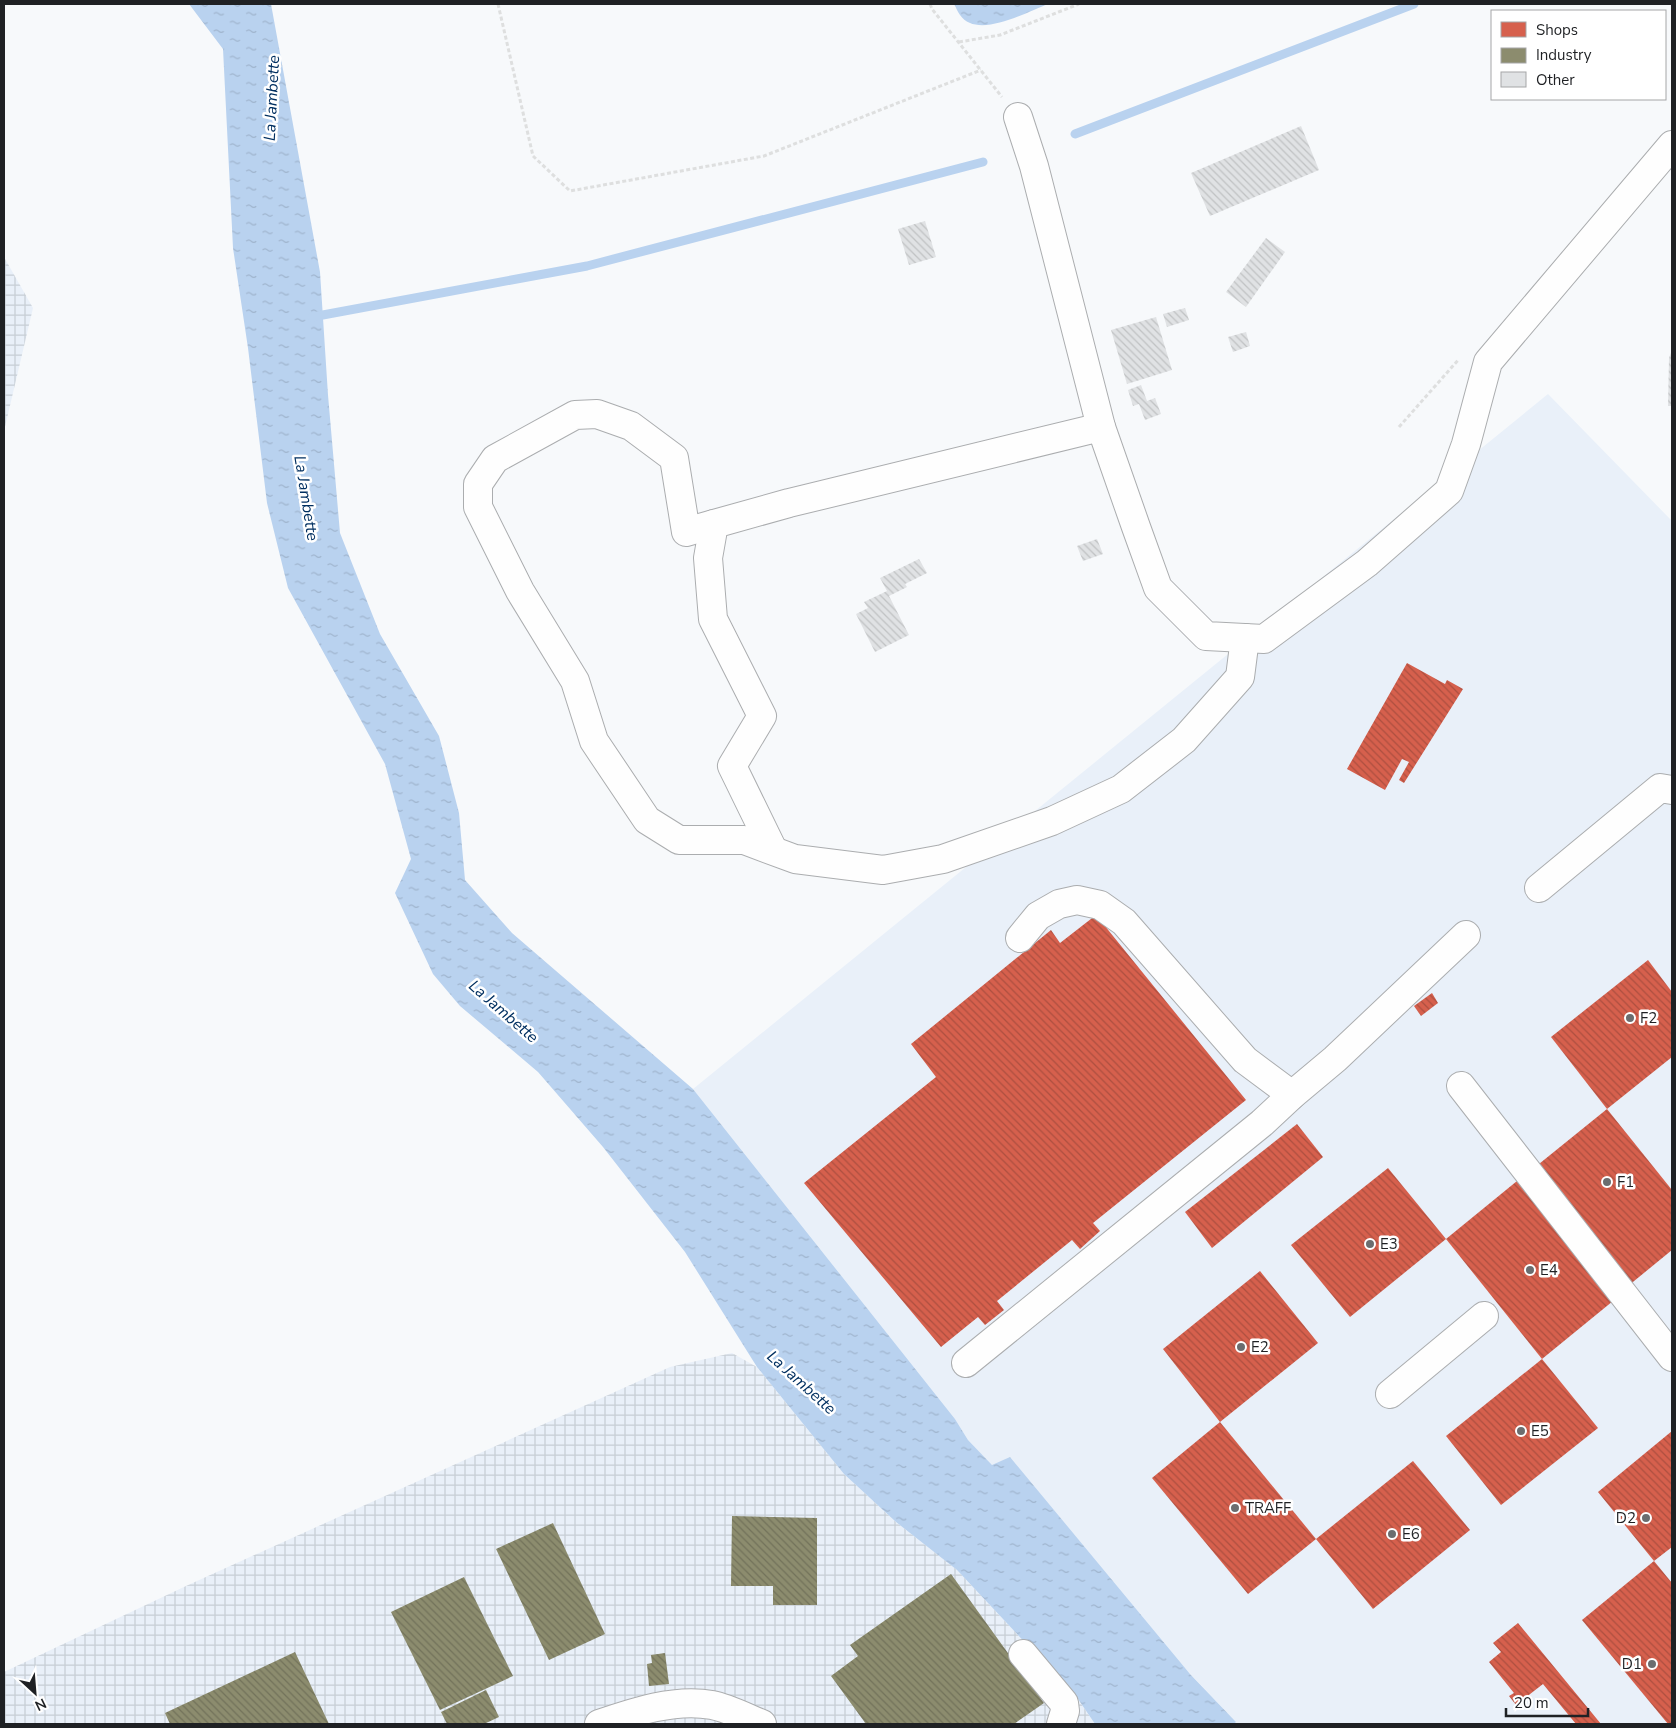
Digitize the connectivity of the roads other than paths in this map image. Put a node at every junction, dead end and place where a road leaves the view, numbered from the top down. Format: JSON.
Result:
{"nodes":[{"id":1,"x":1018,"y":117,"type":"road end"},
{"id":2,"x":1672,"y":145,"type":"edge"},
{"id":3,"x":1101,"y":427,"type":"junction"},
{"id":4,"x":714,"y":524,"type":"junction"},
{"id":5,"x":1246,"y":638,"type":"junction"},
{"id":6,"x":1672,"y":790,"type":"edge"},
{"id":7,"x":772,"y":850,"type":"junction"},
{"id":8,"x":1539,"y":888,"type":"dead end"},
{"id":9,"x":1466,"y":934,"type":"dead end"},
{"id":10,"x":1020,"y":938,"type":"dead end"},
{"id":11,"x":1460,"y":1086,"type":"dead end"},
{"id":12,"x":1292,"y":1094,"type":"junction"},
{"id":13,"x":1484,"y":1316,"type":"dead end"},
{"id":14,"x":1672,"y":1357,"type":"edge"},
{"id":15,"x":966,"y":1363,"type":"dead end"},
{"id":16,"x":1390,"y":1394,"type":"dead end"},
{"id":17,"x":1023,"y":1654,"type":"dead end"},
{"id":18,"x":599,"y":1724,"type":"edge"},
{"id":19,"x":762,"y":1724,"type":"edge"},
{"id":20,"x":1061,"y":1724,"type":"edge"}],
"edges":[{"from":1,"to":3,"type":"street"},
{"from":2,"to":5,"type":"street"},
{"from":3,"to":4,"type":"street"},
{"from":3,"to":5,"type":"street"},
{"from":4,"to":7,"type":"street"},
{"from":4,"to":7,"type":"street"},
{"from":5,"to":7,"type":"street"},
{"from":6,"to":8,"type":"street"},
{"from":9,"to":12,"type":"street"},
{"from":10,"to":12,"type":"street"},
{"from":11,"to":14,"type":"street"},
{"from":12,"to":15,"type":"street"},
{"from":13,"to":16,"type":"street"},
{"from":17,"to":20,"type":"street"},
{"from":18,"to":19,"type":"street"}]}
